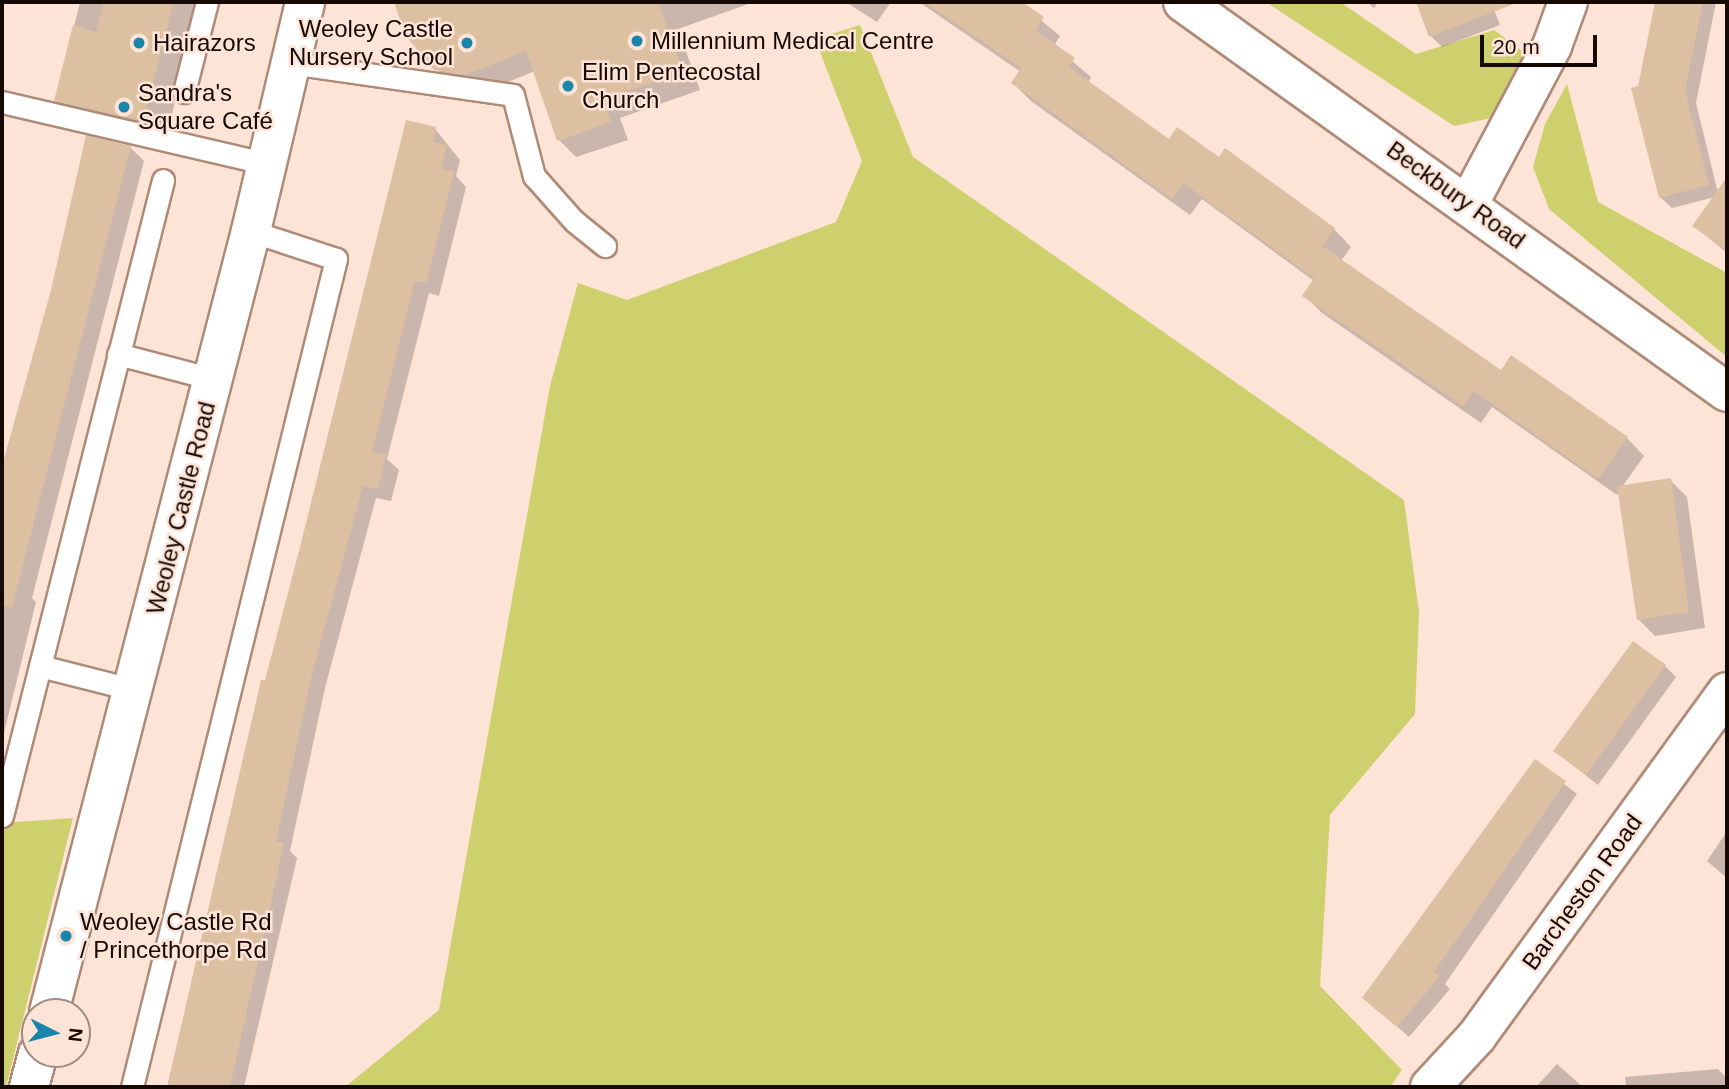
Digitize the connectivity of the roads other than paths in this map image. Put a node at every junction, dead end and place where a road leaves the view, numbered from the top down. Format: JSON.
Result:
{"nodes":[{"id":1,"x":206,"y":2,"type":"edge"},
{"id":2,"x":305,"y":2,"type":"edge"},
{"id":3,"x":1183,"y":2,"type":"edge"},
{"id":4,"x":1568,"y":2,"type":"edge"},
{"id":5,"x":291,"y":63,"type":"junction"},
{"id":6,"x":184,"y":92,"type":"dead end"},
{"id":7,"x":2,"y":102,"type":"edge"},
{"id":8,"x":268,"y":163,"type":"junction"},
{"id":9,"x":163,"y":180,"type":"dead end"},
{"id":10,"x":1469,"y":203,"type":"junction"},
{"id":11,"x":251,"y":231,"type":"junction"},
{"id":12,"x":605,"y":246,"type":"dead end"},
{"id":13,"x":118,"y":354,"type":"junction"},
{"id":14,"x":213,"y":379,"type":"junction"},
{"id":15,"x":1727,"y":392,"type":"edge"},
{"id":16,"x":40,"y":666,"type":"junction"},
{"id":17,"x":135,"y":690,"type":"junction"},
{"id":18,"x":1727,"y":692,"type":"edge"},
{"id":19,"x":2,"y":816,"type":"edge"},
{"id":20,"x":53,"y":998,"type":"edge"},
{"id":21,"x":34,"y":1068,"type":"edge"},
{"id":22,"x":29,"y":1087,"type":"edge"},
{"id":23,"x":131,"y":1087,"type":"edge"},
{"id":24,"x":1430,"y":1087,"type":"edge"}],
"edges":[{"from":1,"to":6,"type":"lane"},
{"from":2,"to":5,"type":"street","name":"Weoley Castle Road"},
{"from":3,"to":10,"type":"street","name":"Beckbury Road"},
{"from":4,"to":10,"type":"street"},
{"from":5,"to":8,"type":"street","name":"Weoley Castle Road"},
{"from":5,"to":12,"type":"lane"},
{"from":7,"to":8,"type":"lane"},
{"from":8,"to":11,"type":"street","name":"Weoley Castle Road"},
{"from":9,"to":13,"type":"lane"},
{"from":10,"to":15,"type":"street","name":"Beckbury Road"},
{"from":11,"to":14,"type":"street","name":"Weoley Castle Road"},
{"from":11,"to":23,"type":"lane"},
{"from":13,"to":14,"type":"lane"},
{"from":13,"to":16,"type":"lane"},
{"from":14,"to":17,"type":"street","name":"Weoley Castle Road"},
{"from":16,"to":17,"type":"lane"},
{"from":16,"to":19,"type":"lane"},
{"from":17,"to":20,"type":"street","name":"Weoley Castle Road"},
{"from":18,"to":24,"type":"street","name":"Barcheston Road"},
{"from":21,"to":22,"type":"street"}]}
